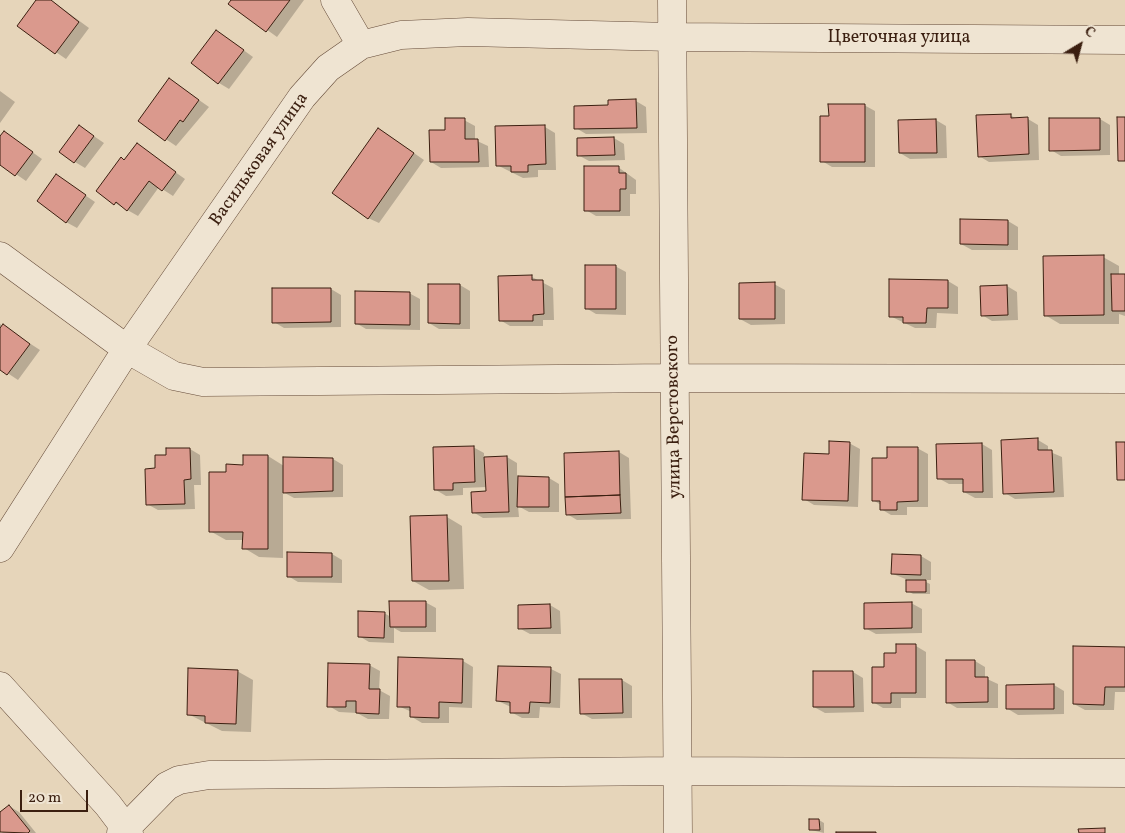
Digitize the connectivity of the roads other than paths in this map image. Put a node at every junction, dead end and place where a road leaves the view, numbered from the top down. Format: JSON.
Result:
{"nodes":[{"id":1,"x":335,"y":0,"type":"edge"},
{"id":2,"x":672,"y":0,"type":"edge"},
{"id":3,"x":672,"y":37,"type":"junction"},
{"id":4,"x":1125,"y":40,"type":"edge"},
{"id":5,"x":361,"y":45,"type":"junction"},
{"id":6,"x":0,"y":256,"type":"edge"},
{"id":7,"x":127,"y":350,"type":"junction"},
{"id":8,"x":674,"y":378,"type":"junction"},
{"id":9,"x":1125,"y":379,"type":"edge"},
{"id":10,"x":0,"y":548,"type":"edge"},
{"id":11,"x":0,"y":686,"type":"edge"},
{"id":12,"x":678,"y":771,"type":"junction"},
{"id":13,"x":1125,"y":773,"type":"edge"},
{"id":14,"x":125,"y":831,"type":"edge"},
{"id":15,"x":678,"y":833,"type":"edge"}],
"edges":[{"from":1,"to":5,"type":"street"},
{"from":2,"to":3,"type":"street","name":"улица Верстовского"},
{"from":3,"to":4,"type":"street","name":"Цветочная улица"},
{"from":3,"to":5,"type":"street","name":"Васильковая улица"},
{"from":3,"to":8,"type":"street","name":"улица Верстовского"},
{"from":5,"to":7,"type":"street","name":"Васильковая улица"},
{"from":6,"to":7,"type":"street"},
{"from":7,"to":8,"type":"street"},
{"from":7,"to":10,"type":"street","name":"Васильковая улица"},
{"from":8,"to":9,"type":"street"},
{"from":8,"to":12,"type":"street","name":"улица Верстовского"},
{"from":11,"to":14,"type":"street"},
{"from":12,"to":13,"type":"street"},
{"from":12,"to":14,"type":"street"},
{"from":12,"to":15,"type":"street","name":"улица Верстовского"}]}
